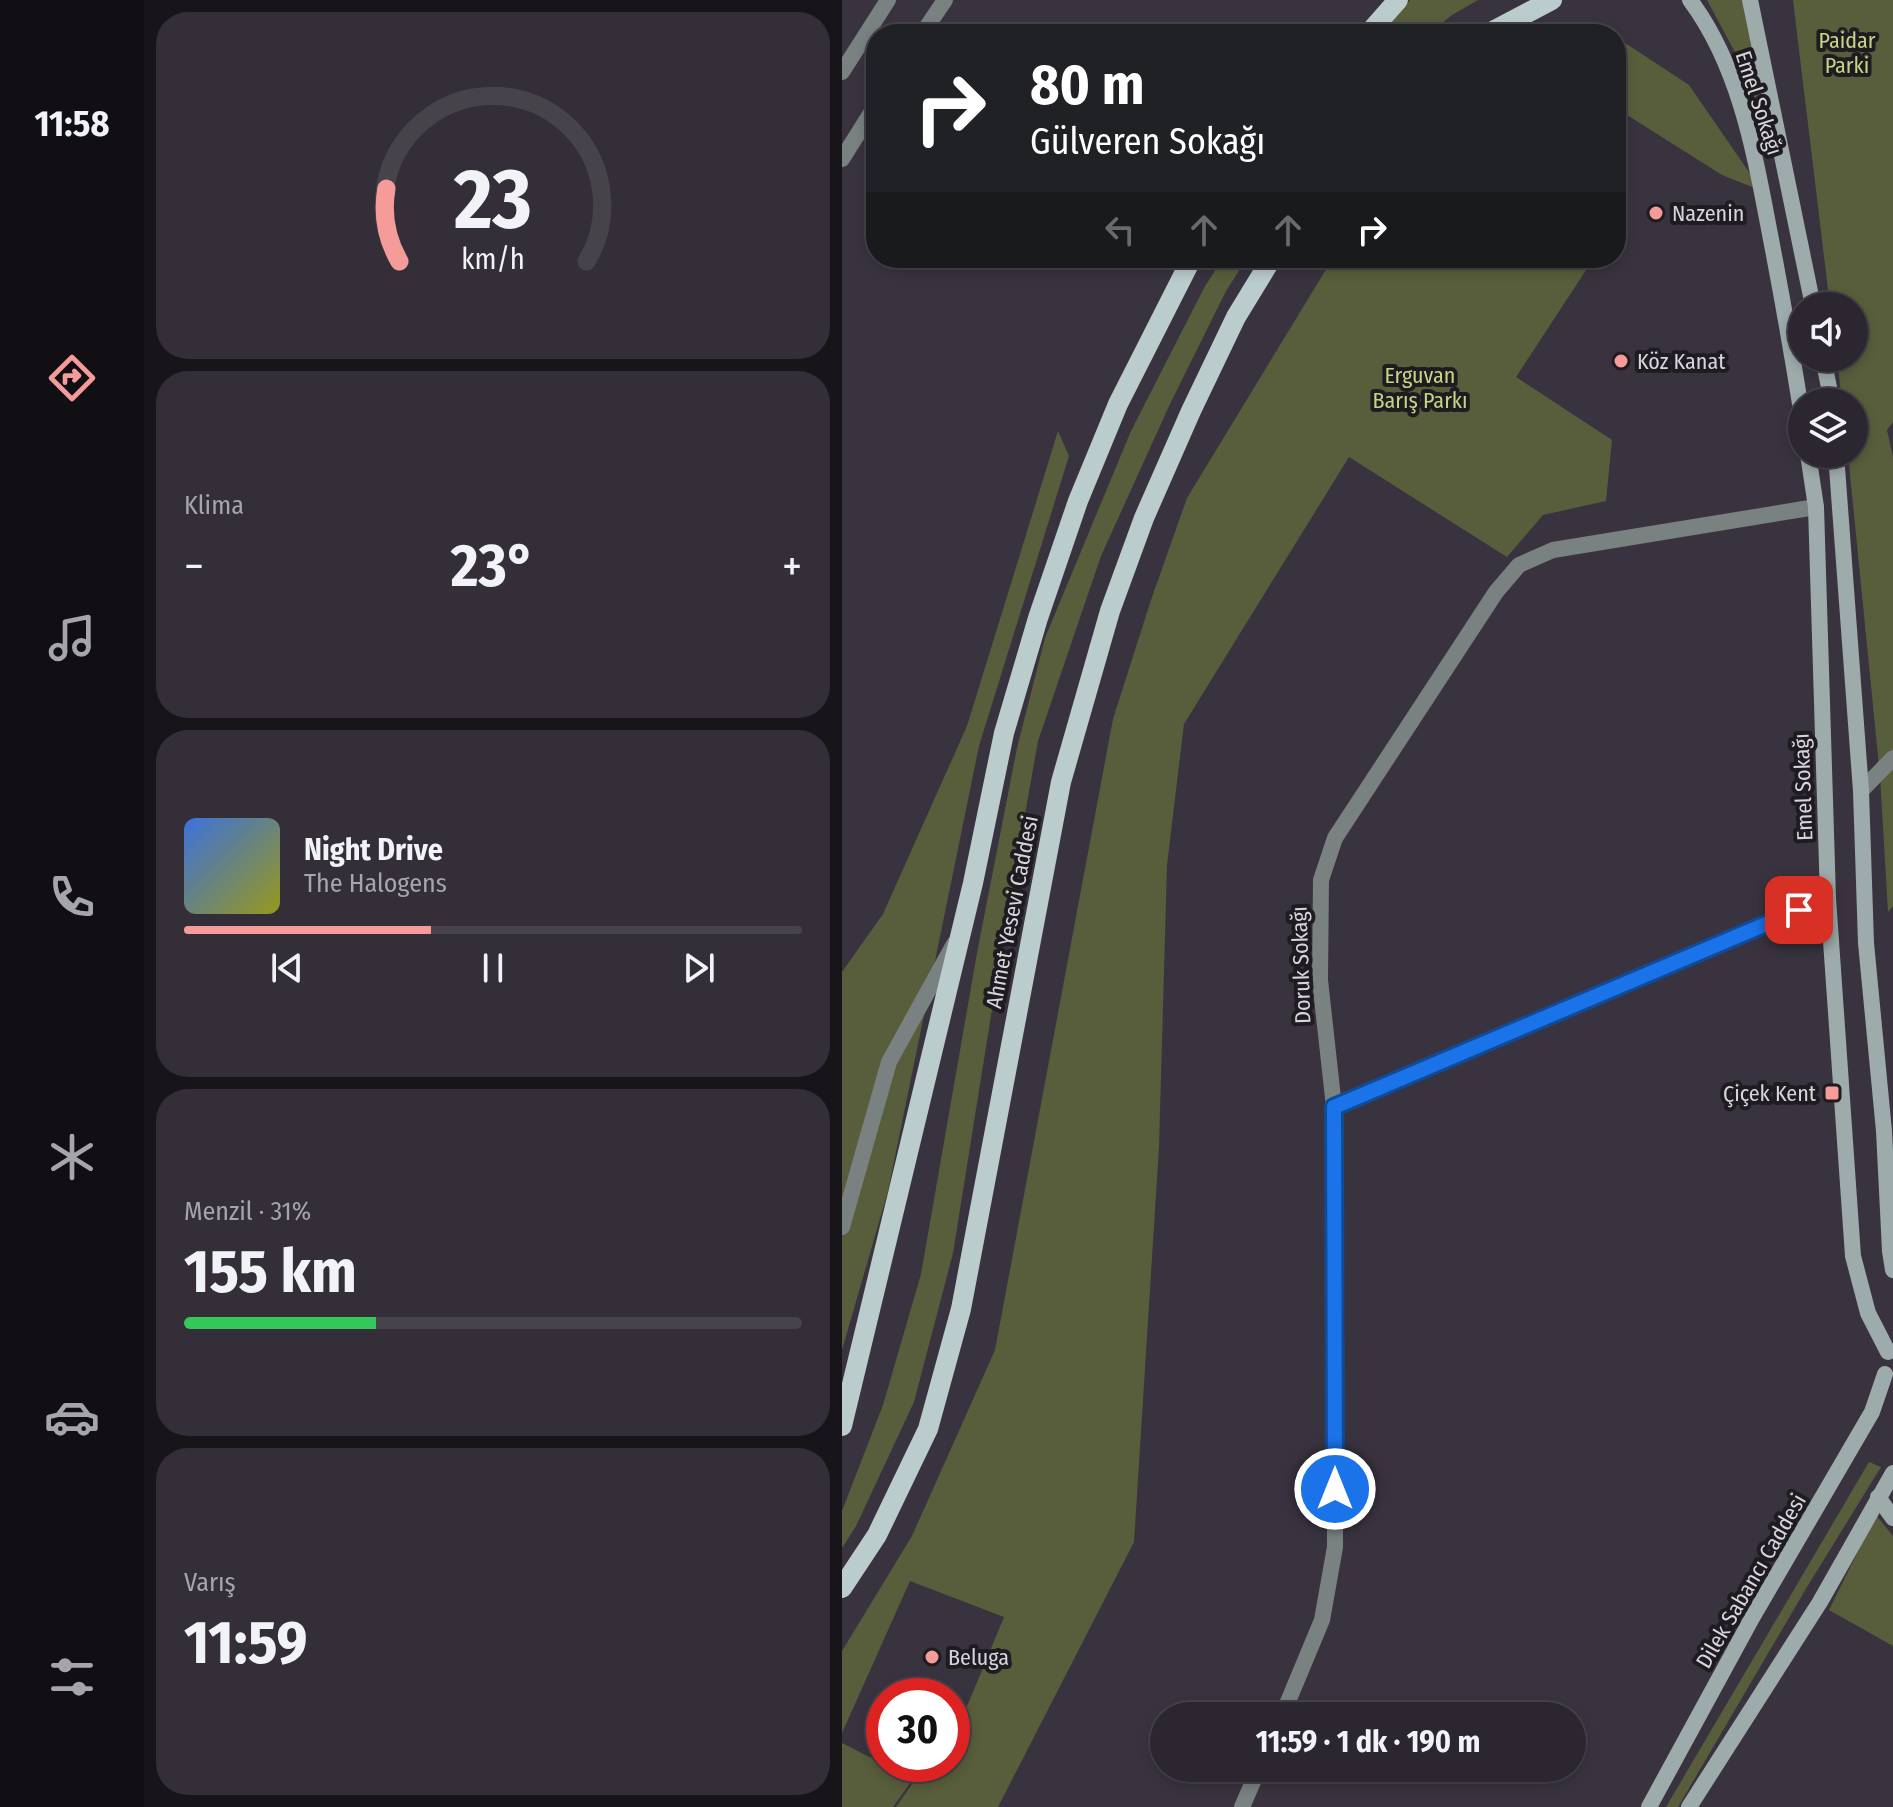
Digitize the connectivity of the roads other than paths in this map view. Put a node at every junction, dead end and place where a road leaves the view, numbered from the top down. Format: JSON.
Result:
{"nodes":[{"id":1,"x":888,"y":0,"type":"edge"},
{"id":2,"x":945,"y":0,"type":"edge"},
{"id":3,"x":1398,"y":0,"type":"edge"},
{"id":4,"x":1552,"y":0,"type":"edge"},
{"id":5,"x":1690,"y":0,"type":"edge"},
{"id":6,"x":1750,"y":0,"type":"edge"},
{"id":7,"x":873,"y":24,"type":"edge"},
{"id":8,"x":929,"y":24,"type":"edge"},
{"id":9,"x":1377,"y":24,"type":"edge"},
{"id":10,"x":1506,"y":24,"type":"edge"},
{"id":11,"x":866,"y":34,"type":"edge"},
{"id":12,"x":842,"y":72,"type":"edge"},
{"id":13,"x":866,"y":121,"type":"edge"},
{"id":14,"x":842,"y":159,"type":"edge"},
{"id":15,"x":1180,"y":268,"type":"edge"},
{"id":16,"x":1266,"y":268,"type":"edge"},
{"id":17,"x":1810,"y":292,"type":"edge"},
{"id":18,"x":1797,"y":388,"type":"edge"},
{"id":19,"x":1810,"y":468,"type":"edge"},
{"id":20,"x":1837,"y":468,"type":"edge"},
{"id":21,"x":1816,"y":507,"type":"junction"},
{"id":22,"x":1893,"y":758,"type":"edge"},
{"id":23,"x":1861,"y":791,"type":"junction"},
{"id":24,"x":1828,"y":898,"type":"junction"},
{"id":25,"x":962,"y":928,"type":"junction"},
{"id":26,"x":1334,"y":1107,"type":"junction"},
{"id":27,"x":842,"y":1227,"type":"edge"},
{"id":28,"x":1893,"y":1270,"type":"edge"},
{"id":29,"x":1890,"y":1348,"type":"edge"},
{"id":30,"x":1885,"y":1374,"type":"junction"},
{"id":31,"x":1893,"y":1390,"type":"edge"},
{"id":32,"x":842,"y":1426,"type":"edge"},
{"id":33,"x":1893,"y":1473,"type":"edge"},
{"id":34,"x":1878,"y":1497,"type":"junction"},
{"id":35,"x":1893,"y":1518,"type":"edge"},
{"id":36,"x":842,"y":1588,"type":"edge"},
{"id":37,"x":1288,"y":1702,"type":"edge"},
{"id":38,"x":1253,"y":1782,"type":"edge"},
{"id":39,"x":1242,"y":1807,"type":"edge"},
{"id":40,"x":1649,"y":1807,"type":"edge"},
{"id":41,"x":1689,"y":1807,"type":"edge"}],
"edges":[{"from":1,"to":7,"type":"street"},
{"from":2,"to":8,"type":"street"},
{"from":3,"to":9,"type":"main road"},
{"from":4,"to":10,"type":"main road"},
{"from":5,"to":18,"type":"main road","name":"Emel Sokağı"},
{"from":6,"to":17,"type":"main road","name":"Emel Sokağı"},
{"from":11,"to":12,"type":"street"},
{"from":13,"to":14,"type":"street"},
{"from":15,"to":25,"type":"main road","name":"Ahmet Yesevi Caddesi"},
{"from":16,"to":36,"type":"main road","name":"Ahmet Yesevi Caddesi"},
{"from":19,"to":21,"type":"main road","name":"Emel Sokağı"},
{"from":20,"to":23,"type":"main road"},
{"from":21,"to":24,"type":"main road","name":"Emel Sokağı"},
{"from":21,"to":26,"type":"street","name":"Doruk Sokağı"},
{"from":22,"to":23,"type":"street"},
{"from":23,"to":28,"type":"main road"},
{"from":24,"to":26,"type":"street"},
{"from":24,"to":29,"type":"main road","name":"Emel Sokağı"},
{"from":25,"to":27,"type":"street"},
{"from":25,"to":32,"type":"main road","name":"Ahmet Yesevi Caddesi"},
{"from":26,"to":37,"type":"street","name":"Doruk Sokağı"},
{"from":29,"to":30,"type":"main road","name":"Dilek Sabancı Caddesi"},
{"from":30,"to":31,"type":"main road"},
{"from":30,"to":40,"type":"main road","name":"Dilek Sabancı Caddesi"},
{"from":33,"to":34,"type":"main road"},
{"from":34,"to":35,"type":"main road"},
{"from":34,"to":41,"type":"main road"},
{"from":38,"to":39,"type":"street"}]}
